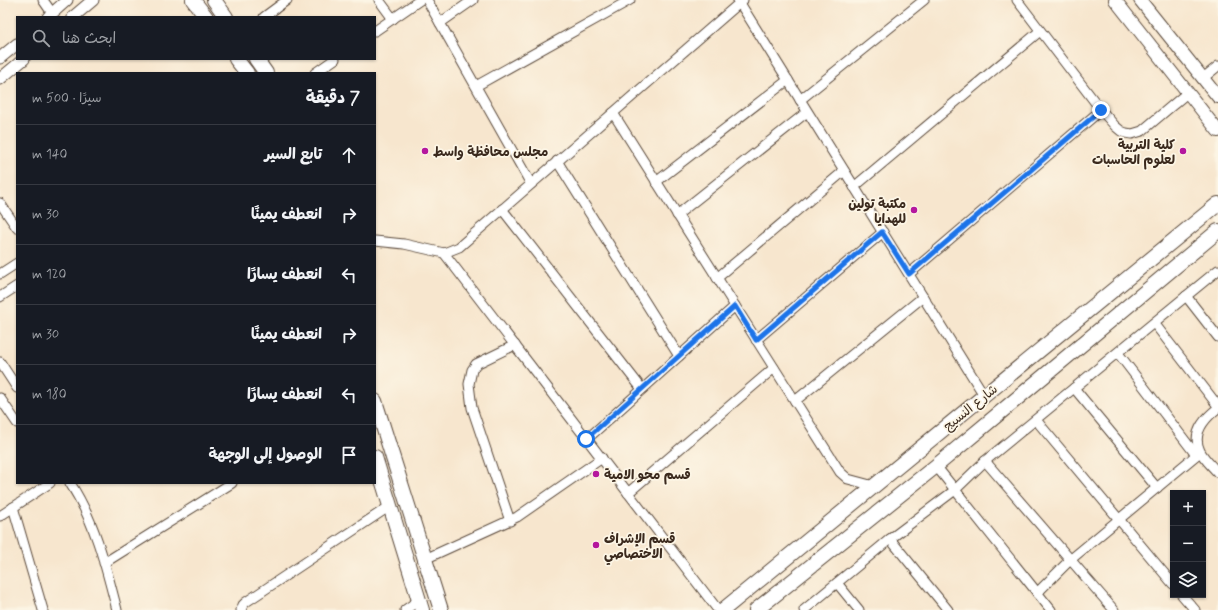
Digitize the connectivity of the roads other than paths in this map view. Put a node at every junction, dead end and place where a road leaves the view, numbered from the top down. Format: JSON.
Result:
{"nodes":[{"id":1,"x":43,"y":0,"type":"edge"},
{"id":2,"x":67,"y":0,"type":"edge"},
{"id":3,"x":93,"y":0,"type":"edge"},
{"id":4,"x":193,"y":0,"type":"edge"},
{"id":5,"x":214,"y":0,"type":"edge"},
{"id":6,"x":287,"y":0,"type":"edge"},
{"id":7,"x":379,"y":0,"type":"edge"},
{"id":8,"x":420,"y":0,"type":"edge"},
{"id":9,"x":427,"y":0,"type":"edge"},
{"id":10,"x":473,"y":0,"type":"edge"},
{"id":11,"x":630,"y":0,"type":"edge"},
{"id":12,"x":924,"y":0,"type":"edge"},
{"id":13,"x":1017,"y":0,"type":"edge"},
{"id":14,"x":1114,"y":0,"type":"edge"},
{"id":15,"x":1140,"y":0,"type":"edge"},
{"id":16,"x":740,"y":1,"type":"edge"},
{"id":17,"x":50,"y":15,"type":"edge"},
{"id":18,"x":74,"y":16,"type":"edge"},
{"id":19,"x":205,"y":16,"type":"edge"},
{"id":20,"x":225,"y":16,"type":"edge"},
{"id":21,"x":265,"y":16,"type":"edge"},
{"id":22,"x":393,"y":19,"type":"junction"},
{"id":23,"x":440,"y":23,"type":"junction"},
{"id":24,"x":376,"y":30,"type":"edge"},
{"id":25,"x":1040,"y":31,"type":"junction"},
{"id":26,"x":16,"y":45,"type":"edge"},
{"id":27,"x":0,"y":58,"type":"edge"},
{"id":28,"x":23,"y":60,"type":"edge"},
{"id":29,"x":237,"y":60,"type":"edge"},
{"id":30,"x":257,"y":60,"type":"edge"},
{"id":31,"x":334,"y":60,"type":"edge"},
{"id":32,"x":1218,"y":66,"type":"edge"},
{"id":33,"x":246,"y":72,"type":"edge"},
{"id":34,"x":265,"y":72,"type":"edge"},
{"id":35,"x":316,"y":72,"type":"edge"},
{"id":36,"x":0,"y":79,"type":"edge"},
{"id":37,"x":1202,"y":79,"type":"junction"},
{"id":38,"x":788,"y":80,"type":"junction"},
{"id":39,"x":476,"y":86,"type":"junction"},
{"id":40,"x":1187,"y":93,"type":"junction"},
{"id":41,"x":1218,"y":98,"type":"edge"},
{"id":42,"x":800,"y":100,"type":"junction"},
{"id":43,"x":1101,"y":110,"type":"junction"},
{"id":44,"x":807,"y":112,"type":"junction"},
{"id":45,"x":613,"y":113,"type":"junction"},
{"id":46,"x":1218,"y":131,"type":"edge"},
{"id":47,"x":557,"y":161,"type":"junction"},
{"id":48,"x":844,"y":171,"type":"junction"},
{"id":49,"x":656,"y":182,"type":"junction"},
{"id":50,"x":531,"y":184,"type":"junction"},
{"id":51,"x":854,"y":187,"type":"junction"},
{"id":52,"x":0,"y":203,"type":"edge"},
{"id":53,"x":1218,"y":204,"type":"edge"},
{"id":54,"x":502,"y":209,"type":"junction"},
{"id":55,"x":677,"y":215,"type":"junction"},
{"id":56,"x":16,"y":227,"type":"edge"},
{"id":57,"x":1218,"y":231,"type":"edge"},
{"id":58,"x":882,"y":232,"type":"junction"},
{"id":59,"x":376,"y":241,"type":"edge"},
{"id":60,"x":444,"y":253,"type":"junction"},
{"id":61,"x":16,"y":264,"type":"edge"},
{"id":62,"x":1218,"y":270,"type":"edge"},
{"id":63,"x":0,"y":274,"type":"edge"},
{"id":64,"x":909,"y":274,"type":"junction"},
{"id":65,"x":717,"y":278,"type":"junction"},
{"id":66,"x":16,"y":287,"type":"edge"},
{"id":67,"x":1186,"y":296,"type":"junction"},
{"id":68,"x":0,"y":297,"type":"edge"},
{"id":69,"x":923,"y":297,"type":"junction"},
{"id":70,"x":735,"y":306,"type":"junction"},
{"id":71,"x":1154,"y":323,"type":"junction"},
{"id":72,"x":1218,"y":337,"type":"edge"},
{"id":73,"x":756,"y":340,"type":"junction"},
{"id":74,"x":515,"y":345,"type":"junction"},
{"id":75,"x":1118,"y":352,"type":"junction"},
{"id":76,"x":679,"y":356,"type":"junction"},
{"id":77,"x":0,"y":362,"type":"edge"},
{"id":78,"x":774,"y":368,"type":"junction"},
{"id":79,"x":16,"y":386,"type":"edge"},
{"id":80,"x":1074,"y":388,"type":"junction"},
{"id":81,"x":642,"y":390,"type":"junction"},
{"id":82,"x":984,"y":396,"type":"junction"},
{"id":83,"x":0,"y":398,"type":"edge"},
{"id":84,"x":795,"y":401,"type":"junction"},
{"id":85,"x":376,"y":404,"type":"edge"},
{"id":86,"x":1218,"y":407,"type":"edge"},
{"id":87,"x":1036,"y":420,"type":"junction"},
{"id":88,"x":16,"y":422,"type":"edge"},
{"id":89,"x":586,"y":439,"type":"junction"},
{"id":90,"x":389,"y":444,"type":"junction"},
{"id":91,"x":376,"y":450,"type":"edge"},
{"id":92,"x":1198,"y":453,"type":"junction"},
{"id":93,"x":602,"y":458,"type":"junction"},
{"id":94,"x":376,"y":460,"type":"edge"},
{"id":95,"x":985,"y":461,"type":"junction"},
{"id":96,"x":936,"y":466,"type":"junction"},
{"id":97,"x":1218,"y":473,"type":"edge"},
{"id":98,"x":48,"y":484,"type":"edge"},
{"id":99,"x":71,"y":484,"type":"edge"},
{"id":100,"x":230,"y":484,"type":"edge"},
{"id":101,"x":874,"y":486,"type":"junction"},
{"id":102,"x":1157,"y":488,"type":"junction"},
{"id":103,"x":955,"y":490,"type":"junction"},
{"id":104,"x":628,"y":493,"type":"junction"},
{"id":105,"x":390,"y":506,"type":"junction"},
{"id":106,"x":13,"y":507,"type":"junction"},
{"id":107,"x":0,"y":516,"type":"edge"},
{"id":108,"x":1119,"y":520,"type":"junction"},
{"id":109,"x":510,"y":521,"type":"junction"},
{"id":110,"x":890,"y":539,"type":"junction"},
{"id":111,"x":425,"y":559,"type":"junction"},
{"id":112,"x":1070,"y":560,"type":"junction"},
{"id":113,"x":104,"y":564,"type":"junction"},
{"id":114,"x":1170,"y":580,"type":"edge"},
{"id":115,"x":837,"y":583,"type":"junction"},
{"id":116,"x":1037,"y":593,"type":"junction"},
{"id":117,"x":1185,"y":598,"type":"edge"},
{"id":118,"x":420,"y":605,"type":"edge"},
{"id":119,"x":43,"y":610,"type":"edge"},
{"id":120,"x":117,"y":610,"type":"edge"},
{"id":121,"x":241,"y":610,"type":"edge"},
{"id":122,"x":405,"y":610,"type":"edge"},
{"id":123,"x":441,"y":610,"type":"edge"},
{"id":124,"x":718,"y":610,"type":"edge"},
{"id":125,"x":723,"y":610,"type":"edge"},
{"id":126,"x":756,"y":610,"type":"edge"},
{"id":127,"x":804,"y":610,"type":"edge"},
{"id":128,"x":859,"y":610,"type":"edge"},
{"id":129,"x":948,"y":610,"type":"edge"},
{"id":130,"x":1051,"y":610,"type":"edge"},
{"id":131,"x":1114,"y":610,"type":"edge"},
{"id":132,"x":1195,"y":610,"type":"edge"}],
"edges":[{"from":1,"to":17,"type":"street"},
{"from":2,"to":17,"type":"street"},
{"from":3,"to":18,"type":"street"},
{"from":4,"to":19,"type":"main road"},
{"from":5,"to":20,"type":"main road"},
{"from":6,"to":21,"type":"street"},
{"from":7,"to":22,"type":"street"},
{"from":8,"to":22,"type":"street"},
{"from":9,"to":23,"type":"street"},
{"from":10,"to":23,"type":"street"},
{"from":11,"to":39,"type":"street"},
{"from":12,"to":42,"type":"street"},
{"from":13,"to":25,"type":"street"},
{"from":14,"to":40,"type":"main road"},
{"from":15,"to":37,"type":"main road"},
{"from":16,"to":38,"type":"street"},
{"from":16,"to":45,"type":"street"},
{"from":22,"to":24,"type":"street"},
{"from":23,"to":39,"type":"street"},
{"from":25,"to":43,"type":"street"},
{"from":25,"to":51,"type":"street"},
{"from":26,"to":27,"type":"street"},
{"from":28,"to":36,"type":"street"},
{"from":29,"to":33,"type":"main road"},
{"from":30,"to":34,"type":"main road"},
{"from":31,"to":35,"type":"street"},
{"from":32,"to":37,"type":"street"},
{"from":37,"to":41,"type":"main road"},
{"from":38,"to":42,"type":"street"},
{"from":38,"to":49,"type":"street"},
{"from":39,"to":50,"type":"street"},
{"from":40,"to":43,"type":"street"},
{"from":40,"to":46,"type":"main road"},
{"from":42,"to":44,"type":"street"},
{"from":43,"to":64,"type":"street"},
{"from":44,"to":48,"type":"street"},
{"from":44,"to":55,"type":"street"},
{"from":45,"to":47,"type":"street"},
{"from":45,"to":49,"type":"street"},
{"from":47,"to":50,"type":"street"},
{"from":47,"to":76,"type":"street"},
{"from":48,"to":51,"type":"street"},
{"from":48,"to":65,"type":"street"},
{"from":49,"to":55,"type":"street"},
{"from":50,"to":54,"type":"street"},
{"from":51,"to":58,"type":"street"},
{"from":52,"to":56,"type":"street"},
{"from":53,"to":82,"type":"main road","name":"شارع النسيج"},
{"from":54,"to":60,"type":"street"},
{"from":54,"to":81,"type":"street"},
{"from":55,"to":65,"type":"street"},
{"from":57,"to":96,"type":"main road","name":"شارع النسيج"},
{"from":58,"to":64,"type":"street"},
{"from":58,"to":73,"type":"street"},
{"from":59,"to":60,"type":"street"},
{"from":60,"to":74,"type":"street"},
{"from":61,"to":63,"type":"street"},
{"from":62,"to":67,"type":"street"},
{"from":64,"to":69,"type":"street"},
{"from":65,"to":70,"type":"street"},
{"from":66,"to":68,"type":"street"},
{"from":67,"to":71,"type":"street"},
{"from":67,"to":72,"type":"street"},
{"from":69,"to":82,"type":"street"},
{"from":69,"to":84,"type":"street"},
{"from":70,"to":73,"type":"street"},
{"from":70,"to":76,"type":"street"},
{"from":71,"to":75,"type":"street"},
{"from":71,"to":86,"type":"street"},
{"from":73,"to":78,"type":"street"},
{"from":74,"to":89,"type":"street"},
{"from":74,"to":109,"type":"street"},
{"from":75,"to":80,"type":"street"},
{"from":75,"to":92,"type":"street"},
{"from":76,"to":81,"type":"street"},
{"from":77,"to":79,"type":"street"},
{"from":78,"to":84,"type":"street"},
{"from":78,"to":104,"type":"street"},
{"from":80,"to":87,"type":"street"},
{"from":80,"to":102,"type":"street"},
{"from":81,"to":89,"type":"street"},
{"from":82,"to":101,"type":"main road","name":"شارع النسيج"},
{"from":83,"to":88,"type":"street"},
{"from":84,"to":101,"type":"street"},
{"from":85,"to":90,"type":"main road"},
{"from":86,"to":92,"type":"street"},
{"from":87,"to":95,"type":"street"},
{"from":87,"to":108,"type":"street"},
{"from":89,"to":93,"type":"street"},
{"from":90,"to":91,"type":"main road"},
{"from":90,"to":111,"type":"main road"},
{"from":92,"to":97,"type":"street"},
{"from":92,"to":102,"type":"street"},
{"from":93,"to":104,"type":"street"},
{"from":93,"to":109,"type":"street"},
{"from":94,"to":105,"type":"main road"},
{"from":95,"to":103,"type":"street"},
{"from":95,"to":112,"type":"street"},
{"from":96,"to":103,"type":"street"},
{"from":96,"to":126,"type":"main road","name":"شارع النسيج"},
{"from":98,"to":106,"type":"street"},
{"from":99,"to":113,"type":"street"},
{"from":100,"to":113,"type":"street"},
{"from":101,"to":125,"type":"main road","name":"شارع النسيج"},
{"from":102,"to":108,"type":"street"},
{"from":103,"to":110,"type":"street"},
{"from":103,"to":116,"type":"street"},
{"from":104,"to":124,"type":"street"},
{"from":105,"to":118,"type":"main road"},
{"from":105,"to":121,"type":"street"},
{"from":106,"to":107,"type":"street"},
{"from":106,"to":119,"type":"street"},
{"from":108,"to":112,"type":"street"},
{"from":108,"to":114,"type":"street"},
{"from":109,"to":111,"type":"street"},
{"from":110,"to":115,"type":"street"},
{"from":110,"to":129,"type":"street"},
{"from":111,"to":123,"type":"main road"},
{"from":112,"to":116,"type":"street"},
{"from":112,"to":131,"type":"street"},
{"from":113,"to":120,"type":"street"},
{"from":115,"to":127,"type":"street"},
{"from":115,"to":128,"type":"street"},
{"from":116,"to":130,"type":"street"},
{"from":117,"to":132,"type":"street"},
{"from":118,"to":122,"type":"street"}]}
